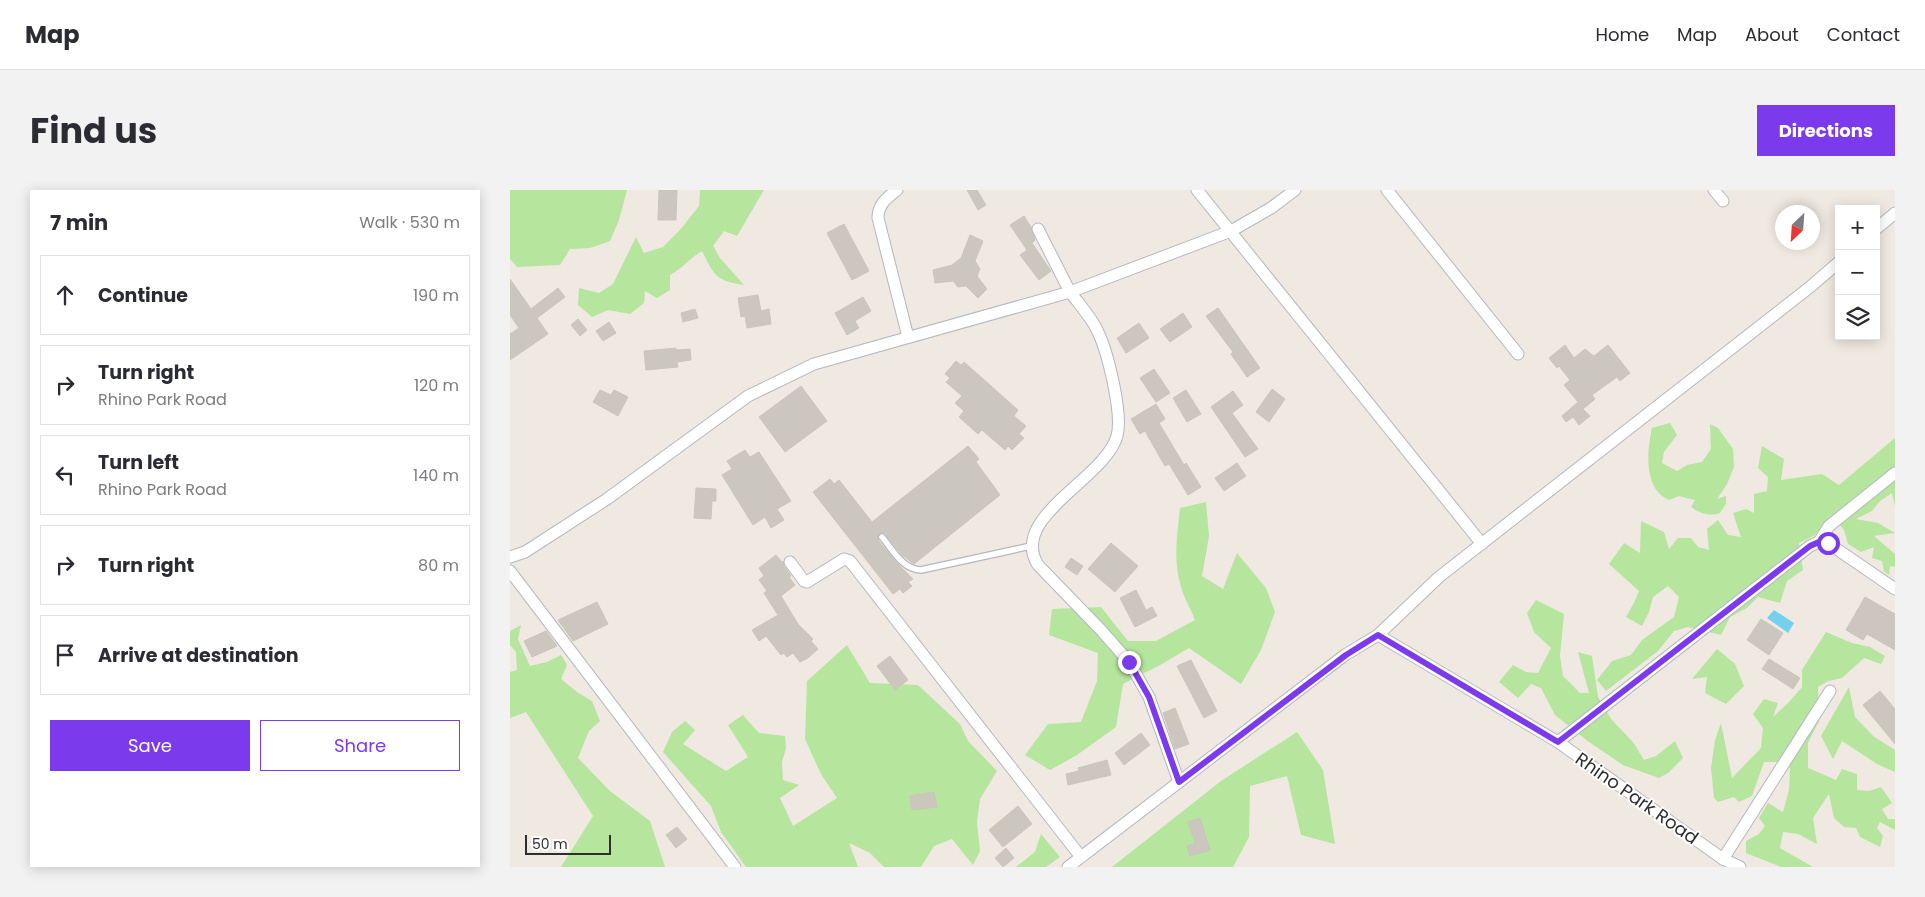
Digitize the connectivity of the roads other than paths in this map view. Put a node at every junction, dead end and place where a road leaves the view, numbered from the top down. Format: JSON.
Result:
{"nodes":[{"id":1,"x":897,"y":190,"type":"edge"},
{"id":2,"x":1197,"y":190,"type":"edge"},
{"id":3,"x":1295,"y":190,"type":"edge"},
{"id":4,"x":1386,"y":190,"type":"edge"},
{"id":5,"x":1714,"y":190,"type":"edge"},
{"id":6,"x":1723,"y":201,"type":"dead end"},
{"id":7,"x":1895,"y":213,"type":"edge"},
{"id":8,"x":1880,"y":226,"type":"edge"},
{"id":9,"x":1038,"y":230,"type":"dead end"},
{"id":10,"x":1231,"y":231,"type":"junction"},
{"id":11,"x":1835,"y":265,"type":"edge"},
{"id":12,"x":1070,"y":292,"type":"junction"},
{"id":13,"x":908,"y":337,"type":"junction"},
{"id":14,"x":1518,"y":354,"type":"dead end"},
{"id":15,"x":1895,"y":473,"type":"edge"},
{"id":16,"x":882,"y":537,"type":"dead end"},
{"id":17,"x":1819,"y":542,"type":"junction"},
{"id":18,"x":1482,"y":544,"type":"junction"},
{"id":19,"x":1031,"y":546,"type":"junction"},
{"id":20,"x":510,"y":557,"type":"edge"},
{"id":21,"x":790,"y":562,"type":"dead end"},
{"id":22,"x":510,"y":571,"type":"edge"},
{"id":23,"x":1895,"y":589,"type":"edge"},
{"id":24,"x":1378,"y":635,"type":"junction"},
{"id":25,"x":1830,"y":691,"type":"dead end"},
{"id":26,"x":1558,"y":742,"type":"junction"},
{"id":27,"x":1179,"y":782,"type":"junction"},
{"id":28,"x":1081,"y":857,"type":"junction"},
{"id":29,"x":1723,"y":859,"type":"junction"},
{"id":30,"x":735,"y":867,"type":"edge"},
{"id":31,"x":1068,"y":867,"type":"edge"},
{"id":32,"x":1740,"y":867,"type":"edge"}],
"edges":[{"from":1,"to":13,"type":"street"},
{"from":2,"to":10,"type":"street"},
{"from":3,"to":10,"type":"street"},
{"from":4,"to":14,"type":"street"},
{"from":5,"to":6,"type":"street"},
{"from":7,"to":8,"type":"street"},
{"from":9,"to":12,"type":"street"},
{"from":10,"to":12,"type":"street"},
{"from":10,"to":18,"type":"street"},
{"from":11,"to":18,"type":"street"},
{"from":12,"to":13,"type":"street"},
{"from":12,"to":19,"type":"street"},
{"from":13,"to":20,"type":"street"},
{"from":15,"to":17,"type":"street"},
{"from":16,"to":19,"type":"lane"},
{"from":17,"to":23,"type":"street"},
{"from":17,"to":26,"type":"street"},
{"from":18,"to":24,"type":"street"},
{"from":19,"to":27,"type":"street"},
{"from":21,"to":28,"type":"street"},
{"from":22,"to":30,"type":"street"},
{"from":24,"to":26,"type":"street","name":"Rhino Park Road"},
{"from":24,"to":27,"type":"street"},
{"from":25,"to":29,"type":"street"},
{"from":26,"to":29,"type":"street","name":"Rhino Park Road"},
{"from":27,"to":28,"type":"street"},
{"from":28,"to":31,"type":"street"},
{"from":29,"to":32,"type":"street","name":"Rhino Park Road"}]}
